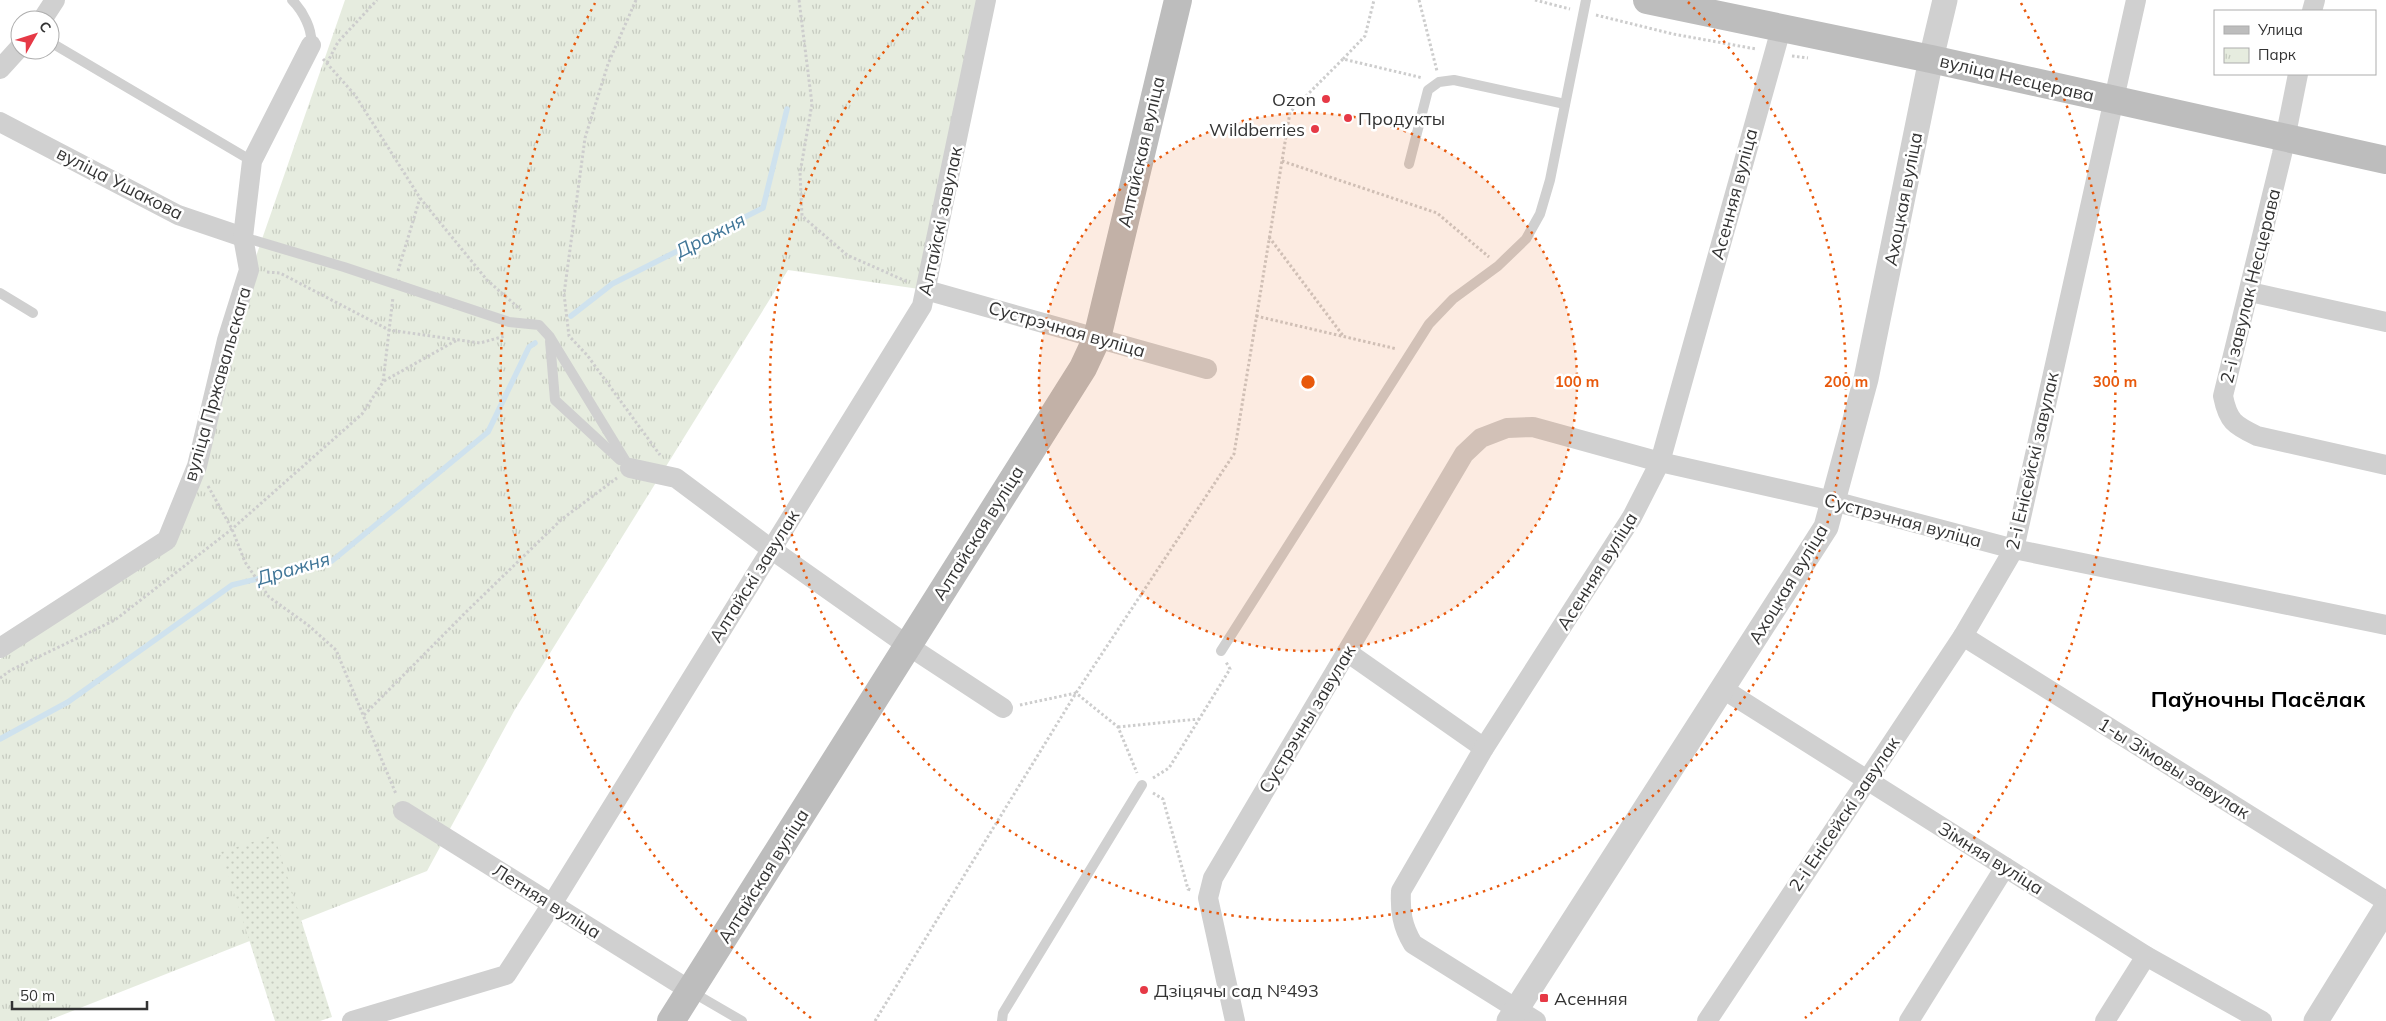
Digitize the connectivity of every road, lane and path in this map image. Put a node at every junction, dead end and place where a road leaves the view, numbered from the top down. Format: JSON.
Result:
{"nodes":[{"id":1,"x":292,"y":0,"type":"edge"},
{"id":2,"x":377,"y":0,"type":"edge"},
{"id":3,"x":636,"y":0,"type":"edge"},
{"id":4,"x":799,"y":0,"type":"edge"},
{"id":5,"x":986,"y":0,"type":"edge"},
{"id":6,"x":1178,"y":0,"type":"edge"},
{"id":7,"x":1374,"y":0,"type":"edge"},
{"id":8,"x":1420,"y":0,"type":"edge"},
{"id":9,"x":1586,"y":0,"type":"edge"},
{"id":10,"x":1647,"y":0,"type":"edge"},
{"id":11,"x":1945,"y":0,"type":"edge"},
{"id":12,"x":2136,"y":0,"type":"edge"},
{"id":13,"x":1781,"y":29,"type":"junction"},
{"id":14,"x":311,"y":45,"type":"junction"},
{"id":15,"x":60,"y":48,"type":"edge"},
{"id":16,"x":10,"y":58,"type":"edge"},
{"id":17,"x":1343,"y":59,"type":"junction"},
{"id":18,"x":1931,"y":59,"type":"junction"},
{"id":19,"x":327,"y":63,"type":"junction"},
{"id":20,"x":0,"y":70,"type":"edge"},
{"id":21,"x":2298,"y":75,"type":"edge"},
{"id":22,"x":1439,"y":82,"type":"junction"},
{"id":23,"x":2113,"y":100,"type":"junction"},
{"id":24,"x":1565,"y":104,"type":"junction"},
{"id":25,"x":0,"y":122,"type":"edge"},
{"id":26,"x":2285,"y":138,"type":"junction"},
{"id":27,"x":1282,"y":160,"type":"junction"},
{"id":28,"x":2386,"y":160,"type":"edge"},
{"id":29,"x":252,"y":161,"type":"junction"},
{"id":30,"x":1409,"y":164,"type":"dead end"},
{"id":31,"x":420,"y":198,"type":"junction"},
{"id":32,"x":243,"y":237,"type":"junction"},
{"id":33,"x":1269,"y":237,"type":"junction"},
{"id":34,"x":1498,"y":266,"type":"junction"},
{"id":35,"x":249,"y":270,"type":"junction"},
{"id":36,"x":395,"y":285,"type":"junction"},
{"id":37,"x":926,"y":290,"type":"junction"},
{"id":38,"x":2250,"y":292,"type":"junction"},
{"id":39,"x":0,"y":293,"type":"edge"},
{"id":40,"x":33,"y":312,"type":"dead end"},
{"id":41,"x":1256,"y":316,"type":"junction"},
{"id":42,"x":2386,"y":322,"type":"edge"},
{"id":43,"x":539,"y":325,"type":"junction"},
{"id":44,"x":389,"y":330,"type":"junction"},
{"id":45,"x":550,"y":337,"type":"junction"},
{"id":46,"x":1097,"y":338,"type":"junction"},
{"id":47,"x":1345,"y":338,"type":"junction"},
{"id":48,"x":457,"y":340,"type":"junction"},
{"id":49,"x":1412,"y":352,"type":"junction"},
{"id":50,"x":1207,"y":369,"type":"dead end"},
{"id":51,"x":383,"y":382,"type":"junction"},
{"id":52,"x":1481,"y":438,"type":"joint"},
{"id":53,"x":1660,"y":462,"type":"junction"},
{"id":54,"x":2386,"y":465,"type":"edge"},
{"id":55,"x":197,"y":466,"type":"junction"},
{"id":56,"x":630,"y":468,"type":"junction"},
{"id":57,"x":676,"y":478,"type":"junction"},
{"id":58,"x":1834,"y":501,"type":"junction"},
{"id":59,"x":232,"y":530,"type":"junction"},
{"id":60,"x":771,"y":549,"type":"junction"},
{"id":61,"x":2014,"y":550,"type":"junction"},
{"id":62,"x":2386,"y":625,"type":"edge"},
{"id":63,"x":1963,"y":636,"type":"junction"},
{"id":64,"x":907,"y":645,"type":"junction"},
{"id":65,"x":0,"y":648,"type":"edge"},
{"id":66,"x":1221,"y":651,"type":"joint"},
{"id":67,"x":1348,"y":652,"type":"junction"},
{"id":68,"x":0,"y":678,"type":"edge"},
{"id":69,"x":1723,"y":689,"type":"junction"},
{"id":70,"x":1076,"y":693,"type":"junction"},
{"id":71,"x":1003,"y":708,"type":"joint"},
{"id":72,"x":364,"y":715,"type":"junction"},
{"id":73,"x":1199,"y":719,"type":"junction"},
{"id":74,"x":1118,"y":727,"type":"junction"},
{"id":75,"x":1484,"y":748,"type":"junction"},
{"id":76,"x":1867,"y":778,"type":"junction"},
{"id":77,"x":1142,"y":785,"type":"junction"},
{"id":78,"x":1163,"y":799,"type":"dead end"},
{"id":79,"x":403,"y":811,"type":"joint"},
{"id":80,"x":2005,"y":867,"type":"junction"},
{"id":81,"x":1188,"y":889,"type":"dead end"},
{"id":82,"x":2386,"y":901,"type":"edge"},
{"id":83,"x":552,"y":904,"type":"junction"},
{"id":84,"x":2386,"y":908,"type":"edge"},
{"id":85,"x":2146,"y":956,"type":"junction"},
{"id":86,"x":691,"y":991,"type":"junction"},
{"id":87,"x":1521,"y":1017,"type":"edge"},
{"id":88,"x":352,"y":1021,"type":"edge"},
{"id":89,"x":671,"y":1021,"type":"edge"},
{"id":90,"x":742,"y":1021,"type":"edge"},
{"id":91,"x":875,"y":1021,"type":"edge"},
{"id":92,"x":1002,"y":1021,"type":"edge"},
{"id":93,"x":1235,"y":1021,"type":"edge"},
{"id":94,"x":1707,"y":1021,"type":"edge"},
{"id":95,"x":1909,"y":1021,"type":"edge"},
{"id":96,"x":2105,"y":1021,"type":"edge"},
{"id":97,"x":2262,"y":1021,"type":"edge"},
{"id":98,"x":2316,"y":1021,"type":"edge"}],
"edges":[{"from":1,"to":14,"type":"lane"},
{"from":2,"to":19,"type":"path"},
{"from":3,"to":57,"type":"path"},
{"from":4,"to":37,"type":"path"},
{"from":5,"to":37,"type":"street","name":"Алтайскі завулак"},
{"from":6,"to":46,"type":"main road","name":"Алтайская вуліца"},
{"from":7,"to":17,"type":"path"},
{"from":8,"to":22,"type":"path"},
{"from":9,"to":24,"type":"lane"},
{"from":10,"to":13,"type":"main road","name":"вуліца Несцерава"},
{"from":11,"to":18,"type":"street","name":"Ахоцкая вуліца"},
{"from":12,"to":23,"type":"street","name":"2-і Енісейскі завулак"},
{"from":13,"to":18,"type":"main road","name":"вуліца Несцерава"},
{"from":13,"to":53,"type":"street","name":"Асенняя вуліца"},
{"from":14,"to":19,"type":"path"},
{"from":14,"to":29,"type":"street"},
{"from":15,"to":29,"type":"lane"},
{"from":16,"to":20,"type":"street"},
{"from":17,"to":22,"type":"path"},
{"from":17,"to":27,"type":"path"},
{"from":18,"to":23,"type":"main road","name":"вуліца Несцерава"},
{"from":18,"to":58,"type":"street","name":"Ахоцкая вуліца"},
{"from":19,"to":31,"type":"path"},
{"from":21,"to":26,"type":"street","name":"2-і завулак Несцерава"},
{"from":22,"to":24,"type":"lane"},
{"from":22,"to":30,"type":"lane"},
{"from":23,"to":26,"type":"main road","name":"вуліца Несцерава"},
{"from":23,"to":61,"type":"street","name":"2-і Енісейскі завулак"},
{"from":24,"to":34,"type":"lane"},
{"from":25,"to":32,"type":"street","name":"вуліца Ушакова"},
{"from":26,"to":28,"type":"main road","name":"вуліца Несцерава"},
{"from":26,"to":38,"type":"street","name":"2-і завулак Несцерава"},
{"from":27,"to":33,"type":"path"},
{"from":27,"to":34,"type":"path"},
{"from":29,"to":32,"type":"street","name":"вуліца Пржавальскага"},
{"from":31,"to":36,"type":"path"},
{"from":31,"to":43,"type":"path"},
{"from":32,"to":35,"type":"street","name":"вуліца Пржавальскага"},
{"from":32,"to":36,"type":"lane"},
{"from":33,"to":41,"type":"path"},
{"from":33,"to":47,"type":"path"},
{"from":34,"to":49,"type":"lane"},
{"from":35,"to":44,"type":"path"},
{"from":35,"to":55,"type":"street","name":"вуліца Пржавальскага"},
{"from":36,"to":43,"type":"lane"},
{"from":36,"to":44,"type":"path"},
{"from":37,"to":46,"type":"street","name":"Сустрэчная вуліца"},
{"from":37,"to":60,"type":"street","name":"Алтайскі завулак"},
{"from":38,"to":42,"type":"street"},
{"from":38,"to":54,"type":"street","name":"2-і завулак Несцерава"},
{"from":39,"to":40,"type":"lane"},
{"from":41,"to":47,"type":"path"},
{"from":41,"to":70,"type":"path"},
{"from":43,"to":45,"type":"lane"},
{"from":43,"to":48,"type":"path"},
{"from":44,"to":48,"type":"path"},
{"from":44,"to":51,"type":"path"},
{"from":45,"to":56,"type":"lane"},
{"from":45,"to":56,"type":"lane"},
{"from":46,"to":50,"type":"street","name":"Сустрэчная вуліца"},
{"from":46,"to":64,"type":"main road","name":"Алтайская вуліца"},
{"from":47,"to":49,"type":"path"},
{"from":48,"to":51,"type":"path"},
{"from":49,"to":66,"type":"lane"},
{"from":51,"to":59,"type":"path"},
{"from":52,"to":53,"type":"street","name":"Сустрэчная вуліца"},
{"from":52,"to":67,"type":"street","name":"Сустрэчны завулак"},
{"from":53,"to":58,"type":"street","name":"Сустрэчная вуліца"},
{"from":53,"to":75,"type":"street","name":"Асенняя вуліца"},
{"from":55,"to":59,"type":"path"},
{"from":55,"to":65,"type":"street","name":"вуліца Пржавальскага"},
{"from":56,"to":57,"type":"street"},
{"from":56,"to":72,"type":"path"},
{"from":57,"to":60,"type":"street"},
{"from":58,"to":61,"type":"street","name":"Сустрэчная вуліца"},
{"from":58,"to":69,"type":"street","name":"Ахоцкая вуліца"},
{"from":59,"to":68,"type":"path"},
{"from":59,"to":72,"type":"path"},
{"from":60,"to":64,"type":"street"},
{"from":60,"to":83,"type":"street","name":"Алтайскі завулак"},
{"from":61,"to":62,"type":"street","name":"Сустрэчная вуліца"},
{"from":61,"to":63,"type":"street","name":"2-і Енісейскі завулак"},
{"from":63,"to":76,"type":"street","name":"2-і Енісейскі завулак"},
{"from":63,"to":82,"type":"street","name":"1-ы Зімовы завулак"},
{"from":64,"to":71,"type":"street"},
{"from":64,"to":86,"type":"main road","name":"Алтайская вуліца"},
{"from":66,"to":73,"type":"path"},
{"from":67,"to":75,"type":"street"},
{"from":67,"to":93,"type":"street","name":"Сустрэчны завулак"},
{"from":69,"to":76,"type":"street","name":"Зімняя вуліца"},
{"from":69,"to":87,"type":"street","name":"Ахоцкая вуліца"},
{"from":70,"to":71,"type":"path"},
{"from":70,"to":74,"type":"path"},
{"from":70,"to":91,"type":"path"},
{"from":72,"to":79,"type":"path"},
{"from":73,"to":74,"type":"path"},
{"from":73,"to":77,"type":"path"},
{"from":74,"to":77,"type":"path"},
{"from":75,"to":87,"type":"street","name":"Асенняя вуліца"},
{"from":76,"to":80,"type":"street","name":"Зімняя вуліца"},
{"from":76,"to":94,"type":"street","name":"2-і Енісейскі завулак"},
{"from":77,"to":92,"type":"lane"},
{"from":78,"to":81,"type":"path"},
{"from":79,"to":83,"type":"street","name":"Летняя вуліца"},
{"from":80,"to":85,"type":"street","name":"Зімняя вуліца"},
{"from":80,"to":95,"type":"street"},
{"from":83,"to":86,"type":"street","name":"Летняя вуліца"},
{"from":83,"to":88,"type":"street","name":"Алтайскі завулак"},
{"from":84,"to":98,"type":"street"},
{"from":85,"to":96,"type":"street"},
{"from":85,"to":97,"type":"street","name":"Зімняя вуліца"},
{"from":86,"to":89,"type":"main road","name":"Алтайская вуліца"},
{"from":86,"to":90,"type":"lane"}]}
